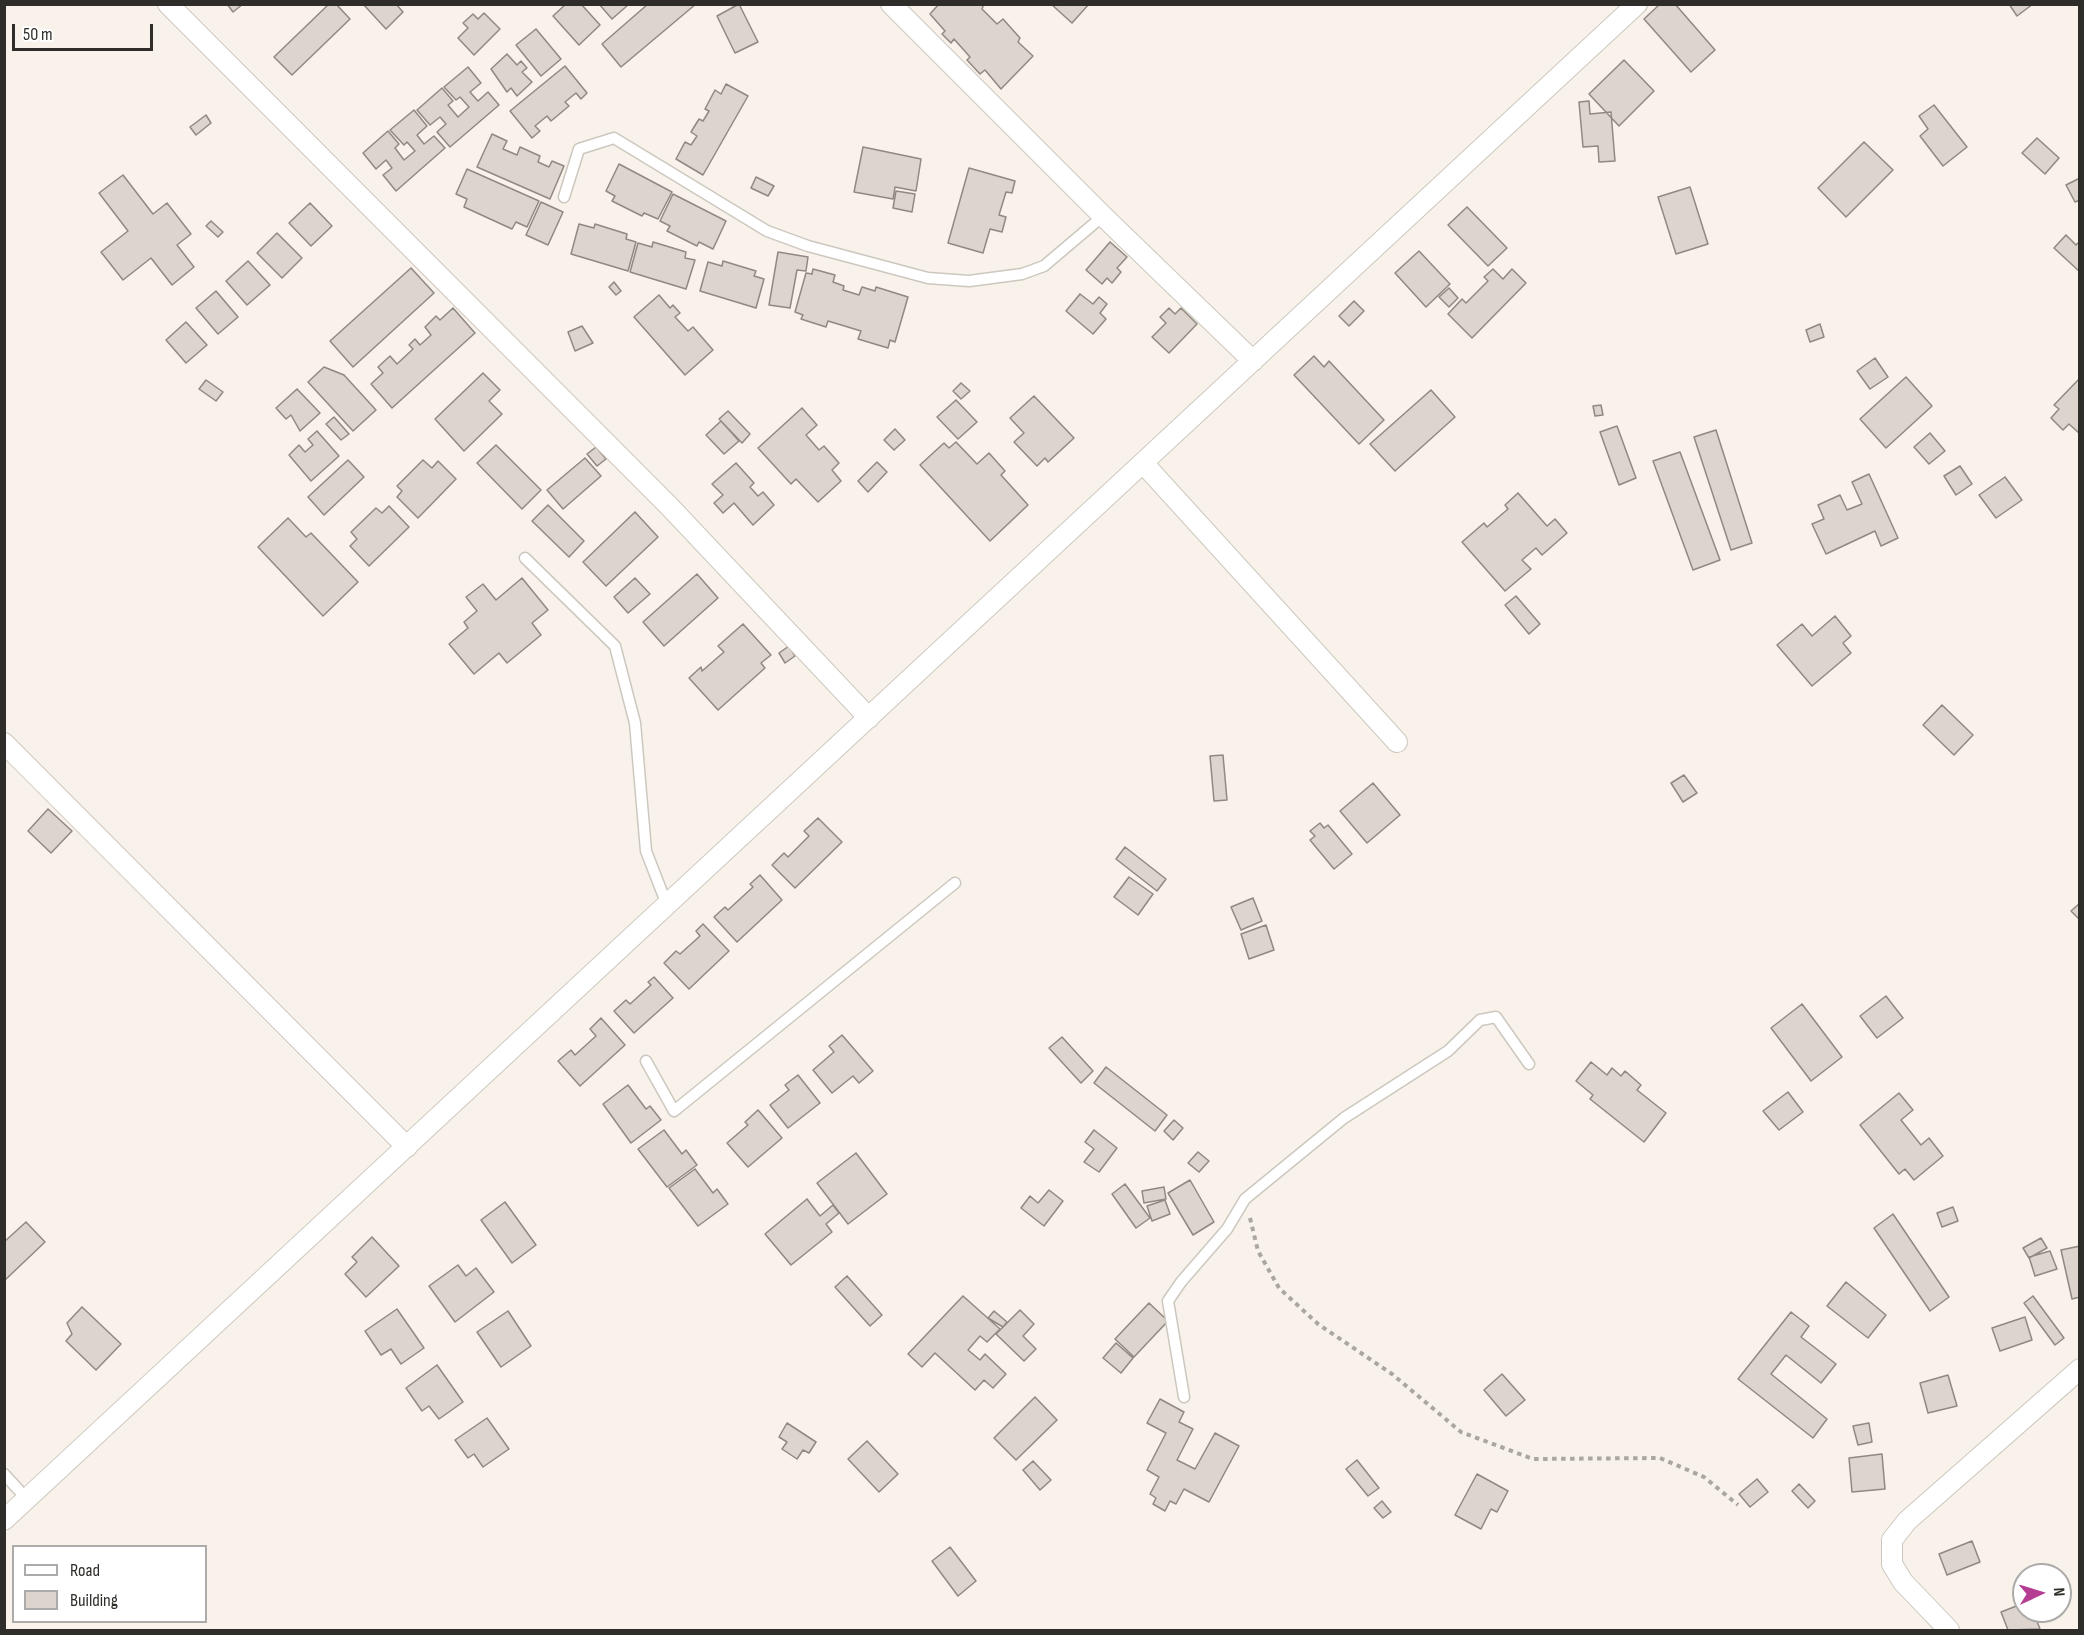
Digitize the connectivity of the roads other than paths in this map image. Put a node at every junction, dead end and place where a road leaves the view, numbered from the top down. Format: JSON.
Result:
{"nodes":[{"id":1,"x":168,"y":4,"type":"edge"},
{"id":2,"x":891,"y":4,"type":"edge"},
{"id":3,"x":1637,"y":4,"type":"edge"},
{"id":4,"x":564,"y":197,"type":"dead end"},
{"id":5,"x":1103,"y":216,"type":"junction"},
{"id":6,"x":1253,"y":361,"type":"junction"},
{"id":7,"x":1143,"y":463,"type":"junction"},
{"id":8,"x":525,"y":558,"type":"dead end"},
{"id":9,"x":868,"y":718,"type":"junction"},
{"id":10,"x":1397,"y":742,"type":"dead end"},
{"id":11,"x":4,"y":743,"type":"edge"},
{"id":12,"x":955,"y":883,"type":"dead end"},
{"id":13,"x":667,"y":905,"type":"junction"},
{"id":14,"x":646,"y":1061,"type":"dead end"},
{"id":15,"x":1529,"y":1064,"type":"dead end"},
{"id":16,"x":407,"y":1147,"type":"junction"},
{"id":17,"x":2079,"y":1369,"type":"edge"},
{"id":18,"x":1184,"y":1397,"type":"dead end"},
{"id":19,"x":4,"y":1474,"type":"edge"},
{"id":20,"x":27,"y":1499,"type":"junction"},
{"id":21,"x":4,"y":1520,"type":"edge"},
{"id":22,"x":1949,"y":1630,"type":"edge"}],
"edges":[{"from":1,"to":9,"type":"street"},
{"from":2,"to":5,"type":"street"},
{"from":3,"to":6,"type":"street"},
{"from":4,"to":5,"type":"lane"},
{"from":5,"to":6,"type":"street"},
{"from":6,"to":7,"type":"street"},
{"from":7,"to":9,"type":"street"},
{"from":7,"to":10,"type":"street"},
{"from":8,"to":13,"type":"lane"},
{"from":9,"to":13,"type":"street"},
{"from":11,"to":16,"type":"street"},
{"from":12,"to":14,"type":"lane"},
{"from":13,"to":16,"type":"street"},
{"from":15,"to":18,"type":"lane"},
{"from":16,"to":20,"type":"street"},
{"from":17,"to":22,"type":"street"},
{"from":19,"to":20,"type":"lane"},
{"from":20,"to":21,"type":"street"}]}
